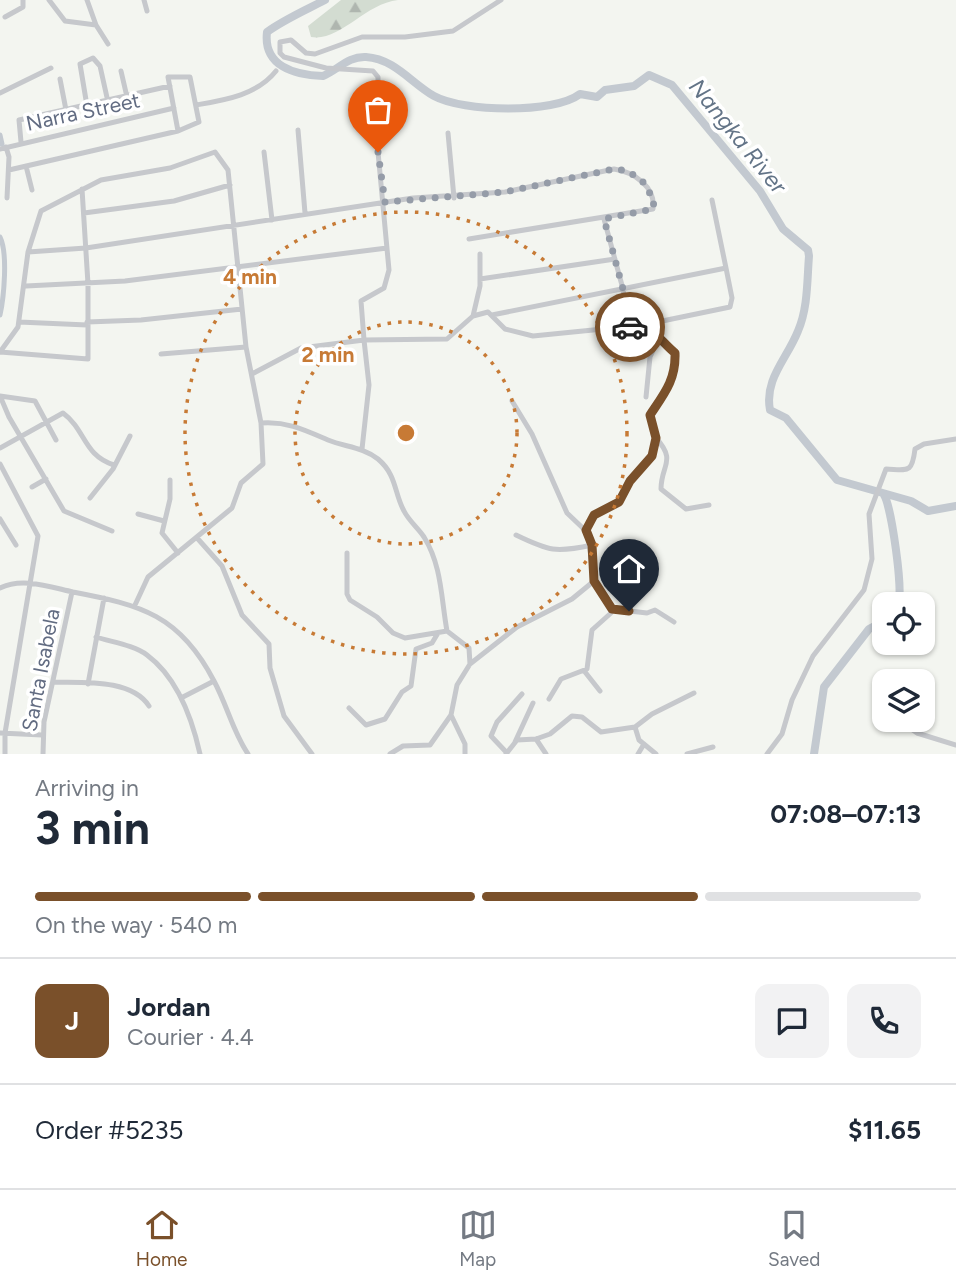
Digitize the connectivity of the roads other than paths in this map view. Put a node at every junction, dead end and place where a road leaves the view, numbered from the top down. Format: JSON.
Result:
{"nodes":[{"id":1,"x":23,"y":0,"type":"edge"},
{"id":2,"x":49,"y":0,"type":"edge"},
{"id":3,"x":87,"y":0,"type":"edge"},
{"id":4,"x":144,"y":0,"type":"edge"},
{"id":5,"x":501,"y":0,"type":"edge"},
{"id":6,"x":147,"y":11,"type":"dead end"},
{"id":7,"x":5,"y":17,"type":"dead end"},
{"id":8,"x":96,"y":25,"type":"junction"},
{"id":9,"x":108,"y":44,"type":"dead end"},
{"id":10,"x":51,"y":68,"type":"dead end"},
{"id":11,"x":121,"y":71,"type":"dead end"},
{"id":12,"x":276,"y":71,"type":"dead end"},
{"id":13,"x":60,"y":79,"type":"dead end"},
{"id":14,"x":170,"y":86,"type":"junction"},
{"id":15,"x":0,"y":93,"type":"edge"},
{"id":16,"x":127,"y":97,"type":"junction"},
{"id":17,"x":108,"y":102,"type":"junction"},
{"id":18,"x":196,"y":105,"type":"junction"},
{"id":19,"x":87,"y":106,"type":"junction"},
{"id":20,"x":174,"y":108,"type":"junction"},
{"id":21,"x":66,"y":110,"type":"junction"},
{"id":22,"x":298,"y":130,"type":"dead end"},
{"id":23,"x":177,"y":131,"type":"junction"},
{"id":24,"x":448,"y":132,"type":"dead end"},
{"id":25,"x":21,"y":142,"type":"junction"},
{"id":26,"x":3,"y":148,"type":"edge"},
{"id":27,"x":264,"y":152,"type":"dead end"},
{"id":28,"x":26,"y":166,"type":"junction"},
{"id":29,"x":9,"y":170,"type":"junction"},
{"id":30,"x":230,"y":185,"type":"junction"},
{"id":31,"x":82,"y":189,"type":"junction"},
{"id":32,"x":32,"y":190,"type":"dead end"},
{"id":33,"x":7,"y":198,"type":"dead end"},
{"id":34,"x":454,"y":198,"type":"junction"},
{"id":35,"x":712,"y":200,"type":"dead end"},
{"id":36,"x":385,"y":202,"type":"junction"},
{"id":37,"x":84,"y":213,"type":"junction"},
{"id":38,"x":305,"y":213,"type":"junction"},
{"id":39,"x":604,"y":219,"type":"junction"},
{"id":40,"x":272,"y":220,"type":"junction"},
{"id":41,"x":235,"y":226,"type":"junction"},
{"id":42,"x":469,"y":239,"type":"dead end"},
{"id":43,"x":86,"y":248,"type":"junction"},
{"id":44,"x":387,"y":248,"type":"junction"},
{"id":45,"x":28,"y":252,"type":"junction"},
{"id":46,"x":480,"y":254,"type":"dead end"},
{"id":47,"x":615,"y":259,"type":"junction"},
{"id":48,"x":240,"y":268,"type":"junction"},
{"id":49,"x":726,"y":268,"type":"junction"},
{"id":50,"x":480,"y":279,"type":"junction"},
{"id":51,"x":88,"y":284,"type":"junction"},
{"id":52,"x":26,"y":286,"type":"junction"},
{"id":53,"x":623,"y":289,"type":"junction"},
{"id":54,"x":243,"y":309,"type":"junction"},
{"id":55,"x":492,"y":315,"type":"junction"},
{"id":56,"x":473,"y":316,"type":"junction"},
{"id":57,"x":19,"y":322,"type":"junction"},
{"id":58,"x":87,"y":323,"type":"junction"},
{"id":59,"x":643,"y":325,"type":"junction"},
{"id":60,"x":628,"y":327,"type":"junction"},
{"id":61,"x":658,"y":339,"type":"junction"},
{"id":62,"x":364,"y":340,"type":"junction"},
{"id":63,"x":246,"y":347,"type":"junction"},
{"id":64,"x":0,"y":352,"type":"edge"},
{"id":65,"x":161,"y":354,"type":"dead end"},
{"id":66,"x":252,"y":374,"type":"junction"},
{"id":67,"x":646,"y":397,"type":"dead end"},
{"id":68,"x":512,"y":401,"type":"dead end"},
{"id":69,"x":46,"y":422,"type":"junction"},
{"id":70,"x":261,"y":423,"type":"junction"},
{"id":71,"x":130,"y":436,"type":"dead end"},
{"id":72,"x":20,"y":437,"type":"junction"},
{"id":73,"x":656,"y":438,"type":"junction"},
{"id":74,"x":956,"y":439,"type":"edge"},
{"id":75,"x":56,"y":440,"type":"dead end"},
{"id":76,"x":0,"y":448,"type":"edge"},
{"id":77,"x":362,"y":449,"type":"junction"},
{"id":78,"x":0,"y":464,"type":"edge"},
{"id":79,"x":114,"y":465,"type":"junction"},
{"id":80,"x":46,"y":479,"type":"junction"},
{"id":81,"x":170,"y":480,"type":"dead end"},
{"id":82,"x":32,"y":487,"type":"dead end"},
{"id":83,"x":90,"y":498,"type":"dead end"},
{"id":84,"x":709,"y":505,"type":"dead end"},
{"id":85,"x":138,"y":514,"type":"dead end"},
{"id":86,"x":0,"y":519,"type":"edge"},
{"id":87,"x":164,"y":521,"type":"junction"},
{"id":88,"x":586,"y":530,"type":"junction"},
{"id":89,"x":112,"y":531,"type":"dead end"},
{"id":90,"x":516,"y":536,"type":"dead end"},
{"id":91,"x":198,"y":539,"type":"junction"},
{"id":92,"x":16,"y":545,"type":"dead end"},
{"id":93,"x":592,"y":545,"type":"junction"},
{"id":94,"x":178,"y":553,"type":"junction"},
{"id":95,"x":347,"y":553,"type":"dead end"},
{"id":96,"x":594,"y":581,"type":"junction"},
{"id":97,"x":31,"y":584,"type":"junction"},
{"id":98,"x":0,"y":588,"type":"edge"},
{"id":99,"x":72,"y":592,"type":"junction"},
{"id":100,"x":104,"y":598,"type":"junction"},
{"id":101,"x":135,"y":605,"type":"junction"},
{"id":102,"x":612,"y":609,"type":"junction"},
{"id":103,"x":674,"y":622,"type":"dead end"},
{"id":104,"x":447,"y":631,"type":"junction"},
{"id":105,"x":438,"y":633,"type":"junction"},
{"id":106,"x":96,"y":637,"type":"junction"},
{"id":107,"x":470,"y":664,"type":"junction"},
{"id":108,"x":585,"y":672,"type":"junction"},
{"id":109,"x":214,"y":681,"type":"junction"},
{"id":110,"x":53,"y":682,"type":"junction"},
{"id":111,"x":88,"y":684,"type":"junction"},
{"id":112,"x":600,"y":691,"type":"dead end"},
{"id":113,"x":694,"y":693,"type":"dead end"},
{"id":114,"x":522,"y":694,"type":"dead end"},
{"id":115,"x":181,"y":698,"type":"junction"},
{"id":116,"x":549,"y":699,"type":"dead end"},
{"id":117,"x":533,"y":703,"type":"dead end"},
{"id":118,"x":149,"y":706,"type":"dead end"},
{"id":119,"x":349,"y":708,"type":"dead end"},
{"id":120,"x":451,"y":715,"type":"junction"},
{"id":121,"x":635,"y":727,"type":"junction"},
{"id":122,"x":916,"y":732,"type":"edge"},
{"id":123,"x":2,"y":733,"type":"edge"},
{"id":124,"x":43,"y":735,"type":"junction"},
{"id":125,"x":536,"y":739,"type":"junction"},
{"id":126,"x":515,"y":742,"type":"junction"},
{"id":127,"x":644,"y":744,"type":"junction"},
{"id":128,"x":956,"y":745,"type":"edge"},
{"id":129,"x":713,"y":747,"type":"dead end"},
{"id":130,"x":506,"y":753,"type":"edge"},
{"id":131,"x":5,"y":754,"type":"edge"},
{"id":132,"x":43,"y":754,"type":"edge"},
{"id":133,"x":200,"y":754,"type":"edge"},
{"id":134,"x":248,"y":754,"type":"edge"},
{"id":135,"x":312,"y":754,"type":"edge"},
{"id":136,"x":390,"y":754,"type":"edge"},
{"id":137,"x":465,"y":754,"type":"edge"},
{"id":138,"x":546,"y":754,"type":"edge"},
{"id":139,"x":638,"y":754,"type":"edge"},
{"id":140,"x":656,"y":754,"type":"edge"},
{"id":141,"x":687,"y":754,"type":"edge"},
{"id":142,"x":767,"y":754,"type":"edge"}],
"edges":[{"from":1,"to":7,"type":"street"},
{"from":2,"to":8,"type":"street"},
{"from":3,"to":8,"type":"street"},
{"from":4,"to":6,"type":"street"},
{"from":5,"to":36,"type":"street"},
{"from":8,"to":9,"type":"street"},
{"from":10,"to":15,"type":"street"},
{"from":11,"to":16,"type":"street"},
{"from":12,"to":18,"type":"street"},
{"from":13,"to":21,"type":"street"},
{"from":14,"to":16,"type":"street"},
{"from":14,"to":18,"type":"street"},
{"from":14,"to":20,"type":"street"},
{"from":16,"to":17,"type":"street"},
{"from":17,"to":19,"type":"street"},
{"from":17,"to":19,"type":"street"},
{"from":18,"to":23,"type":"street"},
{"from":19,"to":21,"type":"street"},
{"from":20,"to":23,"type":"street"},
{"from":20,"to":25,"type":"street","name":"Narra Street"},
{"from":21,"to":25,"type":"street"},
{"from":22,"to":38,"type":"street"},
{"from":23,"to":28,"type":"street"},
{"from":24,"to":34,"type":"street"},
{"from":25,"to":26,"type":"street","name":"Narra Street"},
{"from":26,"to":29,"type":"street"},
{"from":27,"to":40,"type":"street"},
{"from":28,"to":29,"type":"street"},
{"from":28,"to":32,"type":"street"},
{"from":29,"to":33,"type":"street"},
{"from":30,"to":31,"type":"street"},
{"from":30,"to":37,"type":"street"},
{"from":30,"to":41,"type":"street"},
{"from":31,"to":37,"type":"street"},
{"from":31,"to":45,"type":"street"},
{"from":34,"to":36,"type":"street"},
{"from":34,"to":39,"type":"street"},
{"from":35,"to":49,"type":"street"},
{"from":36,"to":38,"type":"street"},
{"from":36,"to":44,"type":"street"},
{"from":37,"to":43,"type":"street"},
{"from":38,"to":40,"type":"street"},
{"from":39,"to":42,"type":"street"},
{"from":39,"to":47,"type":"street"},
{"from":40,"to":41,"type":"street"},
{"from":41,"to":43,"type":"street"},
{"from":41,"to":48,"type":"street"},
{"from":43,"to":45,"type":"street"},
{"from":43,"to":51,"type":"street"},
{"from":44,"to":48,"type":"street"},
{"from":44,"to":62,"type":"street"},
{"from":45,"to":52,"type":"street"},
{"from":46,"to":50,"type":"street"},
{"from":47,"to":50,"type":"street"},
{"from":47,"to":53,"type":"street"},
{"from":48,"to":51,"type":"street"},
{"from":48,"to":54,"type":"street"},
{"from":49,"to":53,"type":"street"},
{"from":49,"to":59,"type":"street"},
{"from":50,"to":56,"type":"street"},
{"from":51,"to":52,"type":"street"},
{"from":51,"to":58,"type":"street"},
{"from":52,"to":57,"type":"street"},
{"from":53,"to":55,"type":"street"},
{"from":53,"to":60,"type":"street"},
{"from":54,"to":58,"type":"street"},
{"from":54,"to":63,"type":"street"},
{"from":55,"to":56,"type":"street"},
{"from":55,"to":60,"type":"street"},
{"from":56,"to":62,"type":"street"},
{"from":57,"to":58,"type":"street"},
{"from":57,"to":64,"type":"street"},
{"from":58,"to":64,"type":"street"},
{"from":59,"to":60,"type":"street"},
{"from":59,"to":61,"type":"street"},
{"from":61,"to":67,"type":"street"},
{"from":61,"to":73,"type":"street"},
{"from":62,"to":66,"type":"street"},
{"from":62,"to":77,"type":"street"},
{"from":63,"to":65,"type":"street"},
{"from":63,"to":66,"type":"street"},
{"from":66,"to":70,"type":"street"},
{"from":68,"to":88,"type":"street"},
{"from":69,"to":72,"type":"street"},
{"from":69,"to":72,"type":"street"},
{"from":69,"to":75,"type":"street"},
{"from":69,"to":79,"type":"street"},
{"from":70,"to":77,"type":"street"},
{"from":70,"to":91,"type":"street"},
{"from":71,"to":79,"type":"street"},
{"from":72,"to":76,"type":"street"},
{"from":72,"to":80,"type":"street"},
{"from":73,"to":84,"type":"street"},
{"from":73,"to":88,"type":"street"},
{"from":74,"to":142,"type":"street"},
{"from":77,"to":104,"type":"street"},
{"from":78,"to":97,"type":"street"},
{"from":79,"to":83,"type":"street"},
{"from":80,"to":82,"type":"street"},
{"from":80,"to":89,"type":"street"},
{"from":81,"to":87,"type":"street"},
{"from":85,"to":87,"type":"street"},
{"from":86,"to":92,"type":"street"},
{"from":87,"to":94,"type":"street"},
{"from":88,"to":93,"type":"street"},
{"from":90,"to":93,"type":"street"},
{"from":91,"to":94,"type":"street"},
{"from":91,"to":135,"type":"street"},
{"from":93,"to":96,"type":"street"},
{"from":94,"to":101,"type":"street"},
{"from":95,"to":105,"type":"street"},
{"from":96,"to":102,"type":"street"},
{"from":96,"to":107,"type":"street"},
{"from":97,"to":98,"type":"street"},
{"from":97,"to":99,"type":"street"},
{"from":97,"to":123,"type":"street"},
{"from":99,"to":100,"type":"street"},
{"from":99,"to":110,"type":"street","name":"Santa Isabela"},
{"from":100,"to":101,"type":"street"},
{"from":100,"to":106,"type":"street"},
{"from":101,"to":109,"type":"street"},
{"from":102,"to":103,"type":"street"},
{"from":102,"to":108,"type":"street"},
{"from":104,"to":105,"type":"street"},
{"from":104,"to":107,"type":"street"},
{"from":105,"to":119,"type":"street"},
{"from":106,"to":111,"type":"street"},
{"from":106,"to":115,"type":"street"},
{"from":107,"to":120,"type":"street"},
{"from":108,"to":112,"type":"street"},
{"from":108,"to":116,"type":"street"},
{"from":109,"to":115,"type":"street"},
{"from":109,"to":134,"type":"street"},
{"from":110,"to":111,"type":"street"},
{"from":110,"to":124,"type":"street","name":"Santa Isabela"},
{"from":111,"to":118,"type":"street"},
{"from":113,"to":121,"type":"street"},
{"from":114,"to":130,"type":"street"},
{"from":115,"to":133,"type":"street"},
{"from":117,"to":126,"type":"street"},
{"from":120,"to":136,"type":"street"},
{"from":120,"to":137,"type":"street"},
{"from":121,"to":125,"type":"street"},
{"from":121,"to":127,"type":"street"},
{"from":122,"to":128,"type":"street"},
{"from":123,"to":124,"type":"street"},
{"from":123,"to":131,"type":"street"},
{"from":124,"to":132,"type":"street","name":"Santa Isabela"},
{"from":125,"to":126,"type":"street"},
{"from":125,"to":138,"type":"street"},
{"from":126,"to":130,"type":"street"},
{"from":127,"to":139,"type":"street"},
{"from":127,"to":140,"type":"street"},
{"from":129,"to":141,"type":"street"}]}
